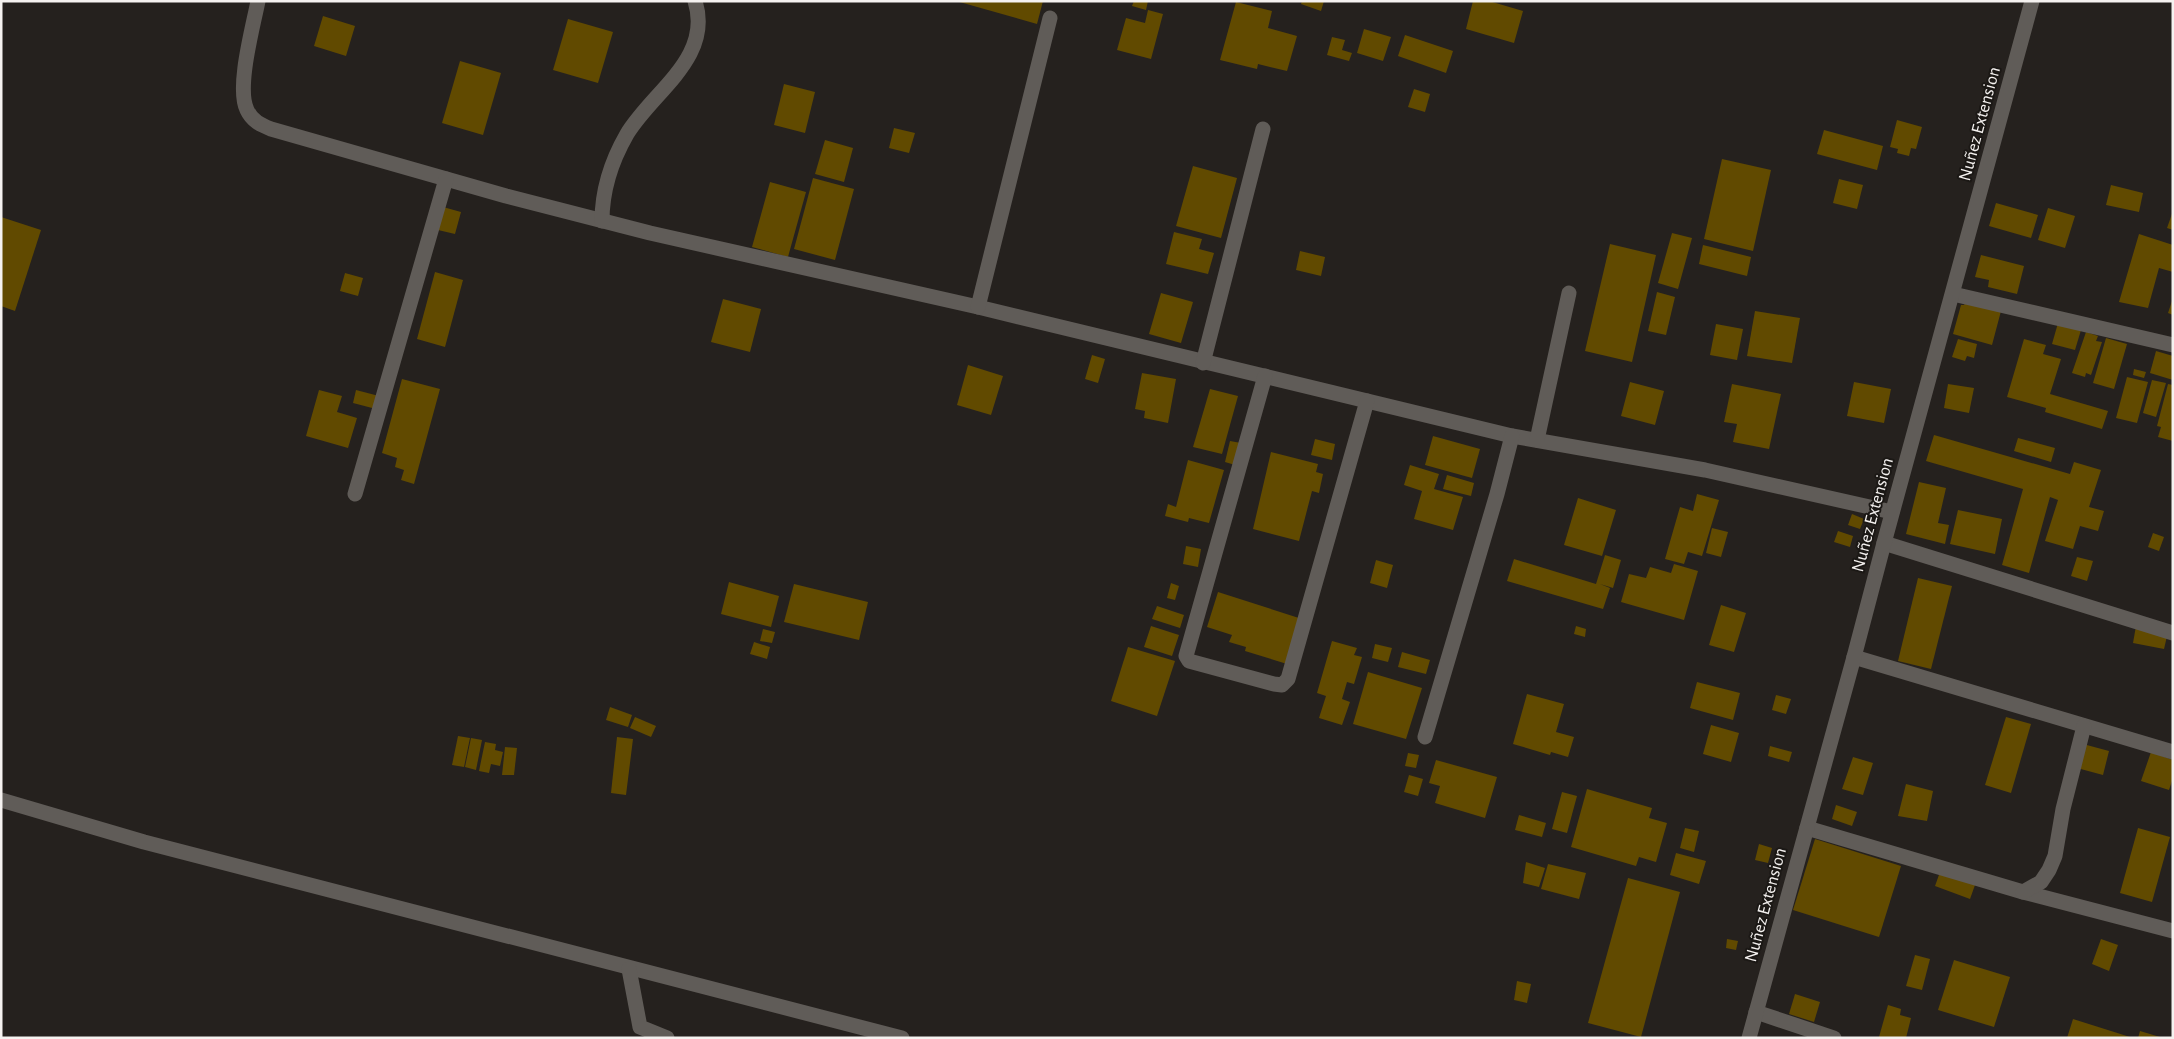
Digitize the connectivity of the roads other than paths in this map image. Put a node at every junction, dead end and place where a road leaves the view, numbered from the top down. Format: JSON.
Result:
{"nodes":[{"id":1,"x":258,"y":1,"type":"edge"},
{"id":2,"x":696,"y":1,"type":"edge"},
{"id":3,"x":2032,"y":1,"type":"edge"},
{"id":4,"x":1050,"y":18,"type":"dead end"},
{"id":5,"x":1264,"y":129,"type":"dead end"},
{"id":6,"x":446,"y":179,"type":"junction"},
{"id":7,"x":602,"y":221,"type":"junction"},
{"id":8,"x":1569,"y":293,"type":"dead end"},
{"id":9,"x":1953,"y":294,"type":"junction"},
{"id":10,"x":978,"y":307,"type":"junction"},
{"id":11,"x":2173,"y":345,"type":"edge"},
{"id":12,"x":1203,"y":363,"type":"junction"},
{"id":13,"x":1264,"y":376,"type":"junction"},
{"id":14,"x":1367,"y":401,"type":"junction"},
{"id":15,"x":1512,"y":436,"type":"junction"},
{"id":16,"x":1537,"y":440,"type":"junction"},
{"id":17,"x":355,"y":494,"type":"dead end"},
{"id":18,"x":1892,"y":512,"type":"junction"},
{"id":19,"x":1884,"y":543,"type":"junction"},
{"id":20,"x":2173,"y":633,"type":"edge"},
{"id":21,"x":1854,"y":657,"type":"junction"},
{"id":22,"x":2084,"y":726,"type":"junction"},
{"id":23,"x":1425,"y":737,"type":"dead end"},
{"id":24,"x":2173,"y":752,"type":"edge"},
{"id":25,"x":1,"y":800,"type":"edge"},
{"id":26,"x":1807,"y":828,"type":"junction"},
{"id":27,"x":2023,"y":892,"type":"junction"},
{"id":28,"x":2173,"y":932,"type":"edge"},
{"id":29,"x":629,"y":969,"type":"junction"},
{"id":30,"x":1756,"y":1012,"type":"junction"},
{"id":31,"x":639,"y":1033,"type":"edge"},
{"id":32,"x":667,"y":1038,"type":"edge"},
{"id":33,"x":902,"y":1038,"type":"edge"},
{"id":34,"x":1749,"y":1038,"type":"edge"},
{"id":35,"x":1834,"y":1038,"type":"edge"}],
"edges":[{"from":1,"to":6,"type":"street"},
{"from":2,"to":7,"type":"street"},
{"from":3,"to":9,"type":"street","name":"Nuñez Extension"},
{"from":4,"to":10,"type":"street"},
{"from":5,"to":12,"type":"street"},
{"from":6,"to":7,"type":"street"},
{"from":6,"to":17,"type":"street"},
{"from":7,"to":10,"type":"street"},
{"from":8,"to":16,"type":"street"},
{"from":9,"to":11,"type":"street"},
{"from":9,"to":18,"type":"street","name":"Nuñez Extension"},
{"from":10,"to":12,"type":"street"},
{"from":12,"to":13,"type":"street"},
{"from":13,"to":14,"type":"street"},
{"from":13,"to":14,"type":"street"},
{"from":14,"to":15,"type":"street"},
{"from":15,"to":16,"type":"street"},
{"from":15,"to":23,"type":"street"},
{"from":16,"to":18,"type":"street"},
{"from":18,"to":19,"type":"street","name":"Nuñez Extension"},
{"from":19,"to":20,"type":"street"},
{"from":19,"to":21,"type":"street","name":"Nuñez Extension"},
{"from":21,"to":22,"type":"street"},
{"from":21,"to":26,"type":"street","name":"Nuñez Extension"},
{"from":22,"to":24,"type":"street"},
{"from":22,"to":27,"type":"street"},
{"from":25,"to":29,"type":"street"},
{"from":26,"to":27,"type":"street"},
{"from":26,"to":30,"type":"street","name":"Nuñez Extension"},
{"from":27,"to":28,"type":"street"},
{"from":29,"to":31,"type":"street"},
{"from":29,"to":33,"type":"street"},
{"from":30,"to":34,"type":"street","name":"Nuñez Extension"},
{"from":30,"to":35,"type":"street"},
{"from":31,"to":32,"type":"street"}]}
